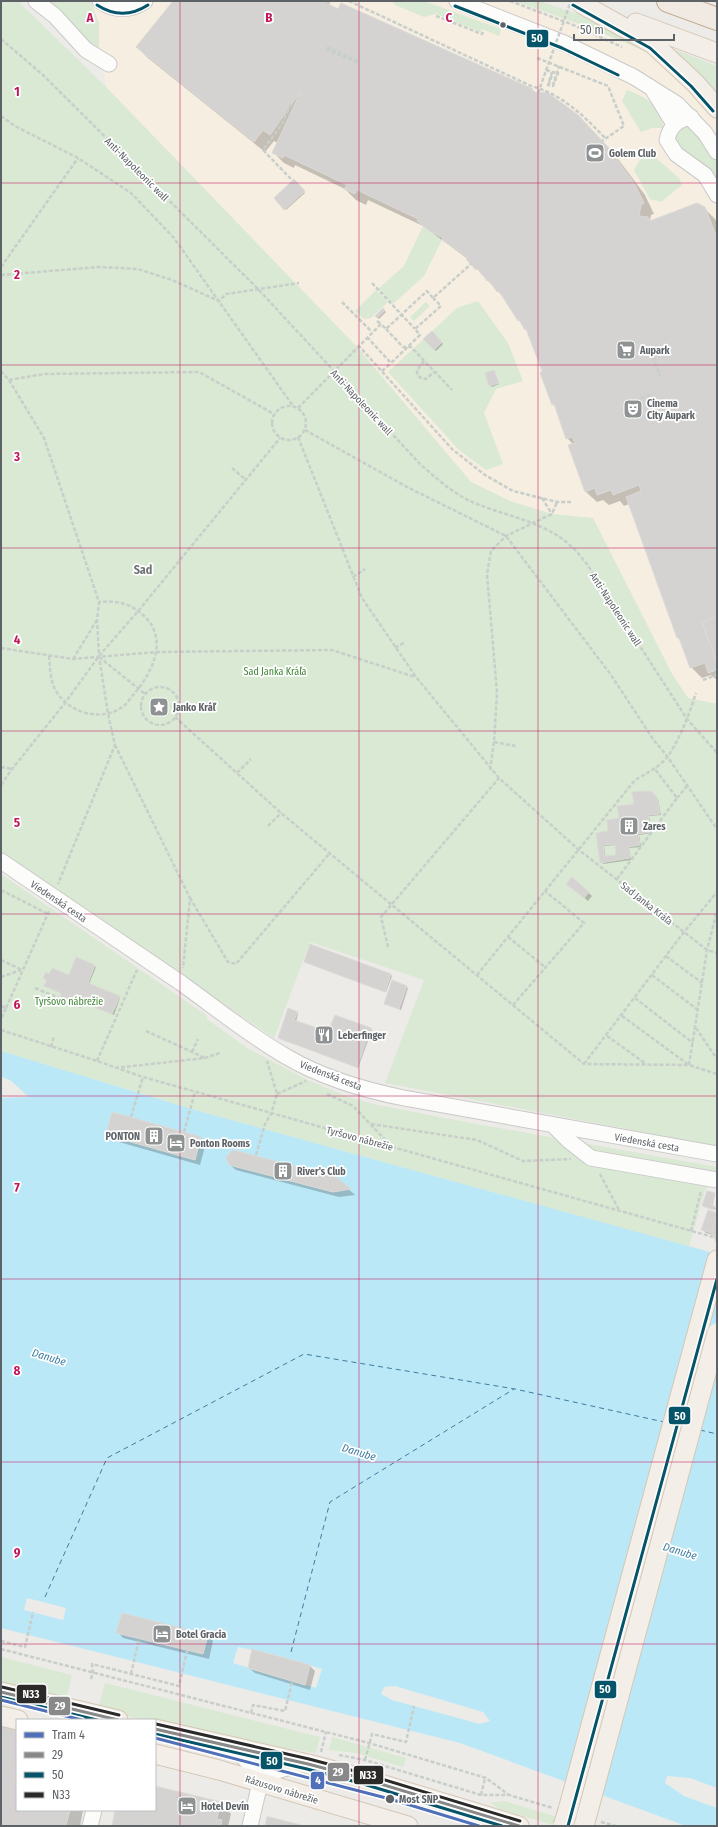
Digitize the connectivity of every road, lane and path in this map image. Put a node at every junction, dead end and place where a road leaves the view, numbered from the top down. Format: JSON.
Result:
{"nodes":[{"id":1,"x":36,"y":1,"type":"edge"},
{"id":2,"x":100,"y":1,"type":"edge"},
{"id":3,"x":145,"y":1,"type":"edge"},
{"id":4,"x":350,"y":1,"type":"edge"},
{"id":5,"x":457,"y":1,"type":"edge"},
{"id":6,"x":510,"y":1,"type":"edge"},
{"id":7,"x":668,"y":1,"type":"edge"},
{"id":8,"x":576,"y":2,"type":"edge"},
{"id":9,"x":436,"y":16,"type":"dead end"},
{"id":10,"x":717,"y":19,"type":"edge"},
{"id":11,"x":483,"y":32,"type":"dead end"},
{"id":12,"x":1,"y":39,"type":"edge"},
{"id":13,"x":327,"y":48,"type":"dead end"},
{"id":14,"x":628,"y":49,"type":"dead end"},
{"id":15,"x":717,"y":53,"type":"edge"},
{"id":16,"x":538,"y":58,"type":"dead end"},
{"id":17,"x":358,"y":62,"type":"dead end"},
{"id":18,"x":109,"y":64,"type":"dead end"},
{"id":19,"x":559,"y":66,"type":"junction"},
{"id":20,"x":546,"y":70,"type":"junction"},
{"id":21,"x":651,"y":88,"type":"junction"},
{"id":22,"x":538,"y":93,"type":"dead end"},
{"id":23,"x":292,"y":104,"type":"dead end"},
{"id":24,"x":717,"y":108,"type":"edge"},
{"id":25,"x":1,"y":116,"type":"edge"},
{"id":26,"x":691,"y":117,"type":"junction"},
{"id":27,"x":674,"y":124,"type":"junction"},
{"id":28,"x":606,"y":139,"type":"junction"},
{"id":29,"x":602,"y":141,"type":"dead end"},
{"id":30,"x":717,"y":152,"type":"edge"},
{"id":31,"x":78,"y":158,"type":"junction"},
{"id":32,"x":291,"y":179,"type":"dead end"},
{"id":33,"x":717,"y":195,"type":"edge"},
{"id":34,"x":471,"y":264,"type":"dead end"},
{"id":35,"x":1,"y":267,"type":"edge"},
{"id":36,"x":1,"y":275,"type":"edge"},
{"id":37,"x":299,"y":283,"type":"dead end"},
{"id":38,"x":372,"y":283,"type":"dead end"},
{"id":39,"x":258,"y":289,"type":"junction"},
{"id":40,"x":433,"y":298,"type":"junction"},
{"id":41,"x":219,"y":301,"type":"junction"},
{"id":42,"x":342,"y":302,"type":"dead end"},
{"id":43,"x":401,"y":315,"type":"junction"},
{"id":44,"x":377,"y":321,"type":"dead end"},
{"id":45,"x":381,"y":324,"type":"junction"},
{"id":46,"x":386,"y":329,"type":"junction"},
{"id":47,"x":415,"y":329,"type":"junction"},
{"id":48,"x":372,"y":332,"type":"junction"},
{"id":49,"x":368,"y":336,"type":"junction"},
{"id":50,"x":358,"y":345,"type":"junction"},
{"id":51,"x":408,"y":348,"type":"junction"},
{"id":52,"x":652,"y":358,"type":"dead end"},
{"id":53,"x":424,"y":361,"type":"junction"},
{"id":54,"x":392,"y":362,"type":"junction"},
{"id":55,"x":1,"y":371,"type":"edge"},
{"id":56,"x":333,"y":371,"type":"junction"},
{"id":57,"x":382,"y":371,"type":"junction"},
{"id":58,"x":434,"y":372,"type":"junction"},
{"id":59,"x":659,"y":376,"type":"dead end"},
{"id":60,"x":9,"y":380,"type":"junction"},
{"id":61,"x":452,"y":390,"type":"dead end"},
{"id":62,"x":653,"y":394,"type":"dead end"},
{"id":63,"x":641,"y":398,"type":"dead end"},
{"id":64,"x":293,"y":406,"type":"junction"},
{"id":65,"x":298,"y":408,"type":"junction"},
{"id":66,"x":274,"y":414,"type":"junction"},
{"id":67,"x":305,"y":430,"type":"junction"},
{"id":68,"x":280,"y":438,"type":"junction"},
{"id":69,"x":298,"y":438,"type":"junction"},
{"id":70,"x":232,"y":468,"type":"dead end"},
{"id":71,"x":245,"y":479,"type":"junction"},
{"id":72,"x":542,"y":498,"type":"junction"},
{"id":73,"x":557,"y":502,"type":"junction"},
{"id":74,"x":571,"y":502,"type":"dead end"},
{"id":75,"x":552,"y":514,"type":"junction"},
{"id":76,"x":532,"y":524,"type":"junction"},
{"id":77,"x":506,"y":536,"type":"junction"},
{"id":78,"x":365,"y":569,"type":"dead end"},
{"id":79,"x":353,"y":577,"type":"junction"},
{"id":80,"x":99,"y":602,"type":"junction"},
{"id":81,"x":139,"y":610,"type":"junction"},
{"id":82,"x":97,"y":620,"type":"junction"},
{"id":83,"x":405,"y":642,"type":"dead end"},
{"id":84,"x":1,"y":648,"type":"edge"},
{"id":85,"x":395,"y":648,"type":"junction"},
{"id":86,"x":157,"y":652,"type":"junction"},
{"id":87,"x":49,"y":656,"type":"junction"},
{"id":88,"x":99,"y":656,"type":"junction"},
{"id":89,"x":74,"y":659,"type":"junction"},
{"id":90,"x":717,"y":675,"type":"edge"},
{"id":91,"x":416,"y":677,"type":"junction"},
{"id":92,"x":704,"y":680,"type":"dead end"},
{"id":93,"x":139,"y":689,"type":"junction"},
{"id":94,"x":696,"y":693,"type":"dead end"},
{"id":95,"x":145,"y":694,"type":"junction"},
{"id":96,"x":65,"y":703,"type":"junction"},
{"id":97,"x":108,"y":714,"type":"junction"},
{"id":98,"x":175,"y":717,"type":"junction"},
{"id":99,"x":687,"y":719,"type":"junction"},
{"id":100,"x":494,"y":742,"type":"junction"},
{"id":101,"x":115,"y":745,"type":"junction"},
{"id":102,"x":516,"y":746,"type":"dead end"},
{"id":103,"x":717,"y":753,"type":"edge"},
{"id":104,"x":667,"y":756,"type":"junction"},
{"id":105,"x":251,"y":759,"type":"dead end"},
{"id":106,"x":1,"y":767,"type":"edge"},
{"id":107,"x":654,"y":768,"type":"junction"},
{"id":108,"x":12,"y":769,"type":"junction"},
{"id":109,"x":490,"y":770,"type":"junction"},
{"id":110,"x":237,"y":773,"type":"junction"},
{"id":111,"x":499,"y":778,"type":"junction"},
{"id":112,"x":1,"y":785,"type":"edge"},
{"id":113,"x":688,"y":785,"type":"junction"},
{"id":114,"x":677,"y":798,"type":"junction"},
{"id":115,"x":281,"y":813,"type":"junction"},
{"id":116,"x":268,"y":826,"type":"dead end"},
{"id":117,"x":717,"y":829,"type":"edge"},
{"id":118,"x":579,"y":850,"type":"junction"},
{"id":119,"x":329,"y":854,"type":"junction"},
{"id":120,"x":1,"y":861,"type":"edge"},
{"id":121,"x":617,"y":879,"type":"junction"},
{"id":122,"x":56,"y":888,"type":"dead end"},
{"id":123,"x":1,"y":890,"type":"edge"},
{"id":124,"x":545,"y":891,"type":"junction"},
{"id":125,"x":717,"y":892,"type":"edge"},
{"id":126,"x":190,"y":898,"type":"junction"},
{"id":127,"x":391,"y":905,"type":"junction"},
{"id":128,"x":50,"y":907,"type":"dead end"},
{"id":129,"x":717,"y":911,"type":"edge"},
{"id":130,"x":48,"y":914,"type":"junction"},
{"id":131,"x":684,"y":932,"type":"junction"},
{"id":132,"x":508,"y":936,"type":"junction"},
{"id":133,"x":388,"y":947,"type":"dead end"},
{"id":134,"x":707,"y":950,"type":"junction"},
{"id":135,"x":717,"y":953,"type":"edge"},
{"id":136,"x":666,"y":956,"type":"junction"},
{"id":137,"x":1,"y":960,"type":"edge"},
{"id":138,"x":545,"y":967,"type":"junction"},
{"id":139,"x":137,"y":969,"type":"dead end"},
{"id":140,"x":22,"y":970,"type":"junction"},
{"id":141,"x":477,"y":975,"type":"junction"},
{"id":142,"x":652,"y":975,"type":"junction"},
{"id":143,"x":1,"y":977,"type":"edge"},
{"id":144,"x":702,"y":983,"type":"junction"},
{"id":145,"x":181,"y":984,"type":"junction"},
{"id":146,"x":35,"y":988,"type":"dead end"},
{"id":147,"x":635,"y":998,"type":"junction"},
{"id":148,"x":513,"y":1005,"type":"junction"},
{"id":149,"x":1,"y":1006,"type":"edge"},
{"id":150,"x":81,"y":1007,"type":"dead end"},
{"id":151,"x":6,"y":1008,"type":"junction"},
{"id":152,"x":698,"y":1010,"type":"junction"},
{"id":153,"x":622,"y":1016,"type":"junction"},
{"id":154,"x":116,"y":1017,"type":"junction"},
{"id":155,"x":1,"y":1018,"type":"edge"},
{"id":156,"x":120,"y":1019,"type":"dead end"},
{"id":157,"x":696,"y":1028,"type":"junction"},
{"id":158,"x":1,"y":1030,"type":"edge"},
{"id":159,"x":146,"y":1031,"type":"dead end"},
{"id":160,"x":54,"y":1036,"type":"dead end"},
{"id":161,"x":607,"y":1036,"type":"junction"},
{"id":162,"x":198,"y":1039,"type":"dead end"},
{"id":163,"x":693,"y":1043,"type":"junction"},
{"id":164,"x":51,"y":1047,"type":"junction"},
{"id":165,"x":192,"y":1052,"type":"junction"},
{"id":166,"x":220,"y":1053,"type":"dead end"},
{"id":167,"x":205,"y":1058,"type":"junction"},
{"id":168,"x":267,"y":1058,"type":"dead end"},
{"id":169,"x":717,"y":1059,"type":"edge"},
{"id":170,"x":97,"y":1061,"type":"junction"},
{"id":171,"x":584,"y":1064,"type":"junction"},
{"id":172,"x":647,"y":1065,"type":"junction"},
{"id":173,"x":689,"y":1065,"type":"junction"},
{"id":174,"x":113,"y":1068,"type":"junction"},
{"id":175,"x":717,"y":1074,"type":"edge"},
{"id":176,"x":143,"y":1077,"type":"junction"},
{"id":177,"x":310,"y":1078,"type":"dead end"},
{"id":178,"x":195,"y":1092,"type":"junction"},
{"id":179,"x":277,"y":1094,"type":"junction"},
{"id":180,"x":327,"y":1094,"type":"dead end"},
{"id":181,"x":271,"y":1114,"type":"junction"},
{"id":182,"x":131,"y":1117,"type":"dead end"},
{"id":183,"x":371,"y":1124,"type":"junction"},
{"id":184,"x":553,"y":1125,"type":"junction"},
{"id":185,"x":184,"y":1132,"type":"dead end"},
{"id":186,"x":393,"y":1147,"type":"junction"},
{"id":187,"x":717,"y":1154,"type":"edge"},
{"id":188,"x":256,"y":1155,"type":"dead end"},
{"id":189,"x":591,"y":1158,"type":"junction"},
{"id":190,"x":711,"y":1178,"type":"edge"},
{"id":191,"x":620,"y":1211,"type":"junction"},
{"id":192,"x":691,"y":1231,"type":"junction"},
{"id":193,"x":713,"y":1237,"type":"dead end"},
{"id":194,"x":717,"y":1260,"type":"edge"},
{"id":195,"x":717,"y":1333,"type":"edge"},
{"id":196,"x":33,"y":1612,"type":"dead end"},
{"id":197,"x":140,"y":1639,"type":"dead end"},
{"id":198,"x":1,"y":1641,"type":"edge"},
{"id":199,"x":1,"y":1649,"type":"edge"},
{"id":200,"x":187,"y":1650,"type":"dead end"},
{"id":201,"x":93,"y":1672,"type":"junction"},
{"id":202,"x":131,"y":1674,"type":"junction"},
{"id":203,"x":91,"y":1679,"type":"dead end"},
{"id":204,"x":292,"y":1682,"type":"dead end"},
{"id":205,"x":1,"y":1692,"type":"edge"},
{"id":206,"x":414,"y":1706,"type":"dead end"},
{"id":207,"x":251,"y":1713,"type":"junction"},
{"id":208,"x":1,"y":1716,"type":"edge"},
{"id":209,"x":114,"y":1719,"type":"edge"},
{"id":210,"x":16,"y":1720,"type":"edge"},
{"id":211,"x":156,"y":1729,"type":"edge"},
{"id":212,"x":326,"y":1732,"type":"junction"},
{"id":213,"x":369,"y":1743,"type":"junction"},
{"id":214,"x":224,"y":1745,"type":"junction"},
{"id":215,"x":327,"y":1753,"type":"dead end"},
{"id":216,"x":156,"y":1754,"type":"edge"},
{"id":217,"x":334,"y":1754,"type":"dead end"},
{"id":218,"x":365,"y":1760,"type":"junction"},
{"id":219,"x":308,"y":1764,"type":"junction"},
{"id":220,"x":486,"y":1778,"type":"junction"},
{"id":221,"x":260,"y":1782,"type":"junction"},
{"id":222,"x":480,"y":1795,"type":"junction"},
{"id":223,"x":509,"y":1795,"type":"junction"},
{"id":224,"x":94,"y":1811,"type":"edge"},
{"id":225,"x":560,"y":1818,"type":"edge"},
{"id":226,"x":591,"y":1823,"type":"edge"},
{"id":227,"x":90,"y":1826,"type":"edge"},
{"id":228,"x":250,"y":1826,"type":"edge"},
{"id":229,"x":408,"y":1826,"type":"edge"},
{"id":230,"x":519,"y":1826,"type":"edge"},
{"id":231,"x":616,"y":1826,"type":"edge"}],
"edges":[{"from":1,"to":18,"type":"street"},
{"from":2,"to":3,"type":"street"},
{"from":4,"to":28,"type":"path"},
{"from":5,"to":21,"type":"street"},
{"from":6,"to":14,"type":"path"},
{"from":7,"to":10,"type":"highway"},
{"from":8,"to":15,"type":"main road"},
{"from":8,"to":20,"type":"path","bridge":true},
{"from":8,"to":24,"type":"main road"},
{"from":9,"to":11,"type":"path"},
{"from":12,"to":39,"type":"path","name":"Anti-Napoleonic wall"},
{"from":13,"to":17,"type":"path"},
{"from":16,"to":19,"type":"path"},
{"from":19,"to":20,"type":"path"},
{"from":19,"to":28,"type":"path"},
{"from":20,"to":22,"type":"path","bridge":true},
{"from":21,"to":26,"type":"street"},
{"from":21,"to":27,"type":"street"},
{"from":23,"to":32,"type":"path"},
{"from":25,"to":31,"type":"path"},
{"from":26,"to":27,"type":"street"},
{"from":26,"to":30,"type":"street"},
{"from":27,"to":33,"type":"street"},
{"from":28,"to":29,"type":"path"},
{"from":31,"to":35,"type":"path"},
{"from":31,"to":41,"type":"path"},
{"from":34,"to":40,"type":"path"},
{"from":36,"to":41,"type":"path"},
{"from":37,"to":39,"type":"path"},
{"from":38,"to":43,"type":"path"},
{"from":39,"to":41,"type":"path"},
{"from":39,"to":56,"type":"path","name":"Anti-Napoleonic wall"},
{"from":40,"to":43,"type":"path"},
{"from":40,"to":47,"type":"path"},
{"from":41,"to":64,"type":"path"},
{"from":42,"to":48,"type":"path"},
{"from":43,"to":46,"type":"path"},
{"from":43,"to":47,"type":"path"},
{"from":44,"to":45,"type":"path"},
{"from":45,"to":46,"type":"path"},
{"from":45,"to":48,"type":"path"},
{"from":46,"to":51,"type":"path"},
{"from":47,"to":51,"type":"path"},
{"from":48,"to":49,"type":"path"},
{"from":49,"to":50,"type":"path"},
{"from":49,"to":54,"type":"path"},
{"from":50,"to":56,"type":"path"},
{"from":50,"to":57,"type":"path"},
{"from":51,"to":53,"type":"path"},
{"from":51,"to":54,"type":"path"},
{"from":52,"to":59,"type":"path"},
{"from":53,"to":58,"type":"path"},
{"from":53,"to":58,"type":"path"},
{"from":54,"to":57,"type":"path"},
{"from":55,"to":60,"type":"path"},
{"from":56,"to":65,"type":"path"},
{"from":56,"to":76,"type":"path","name":"Anti-Napoleonic wall"},
{"from":57,"to":72,"type":"path"},
{"from":58,"to":61,"type":"path"},
{"from":60,"to":66,"type":"path"},
{"from":60,"to":80,"type":"path"},
{"from":62,"to":63,"type":"path"},
{"from":64,"to":65,"type":"path"},
{"from":64,"to":66,"type":"path"},
{"from":65,"to":67,"type":"path"},
{"from":66,"to":68,"type":"path"},
{"from":67,"to":69,"type":"path"},
{"from":67,"to":77,"type":"path"},
{"from":68,"to":69,"type":"path"},
{"from":68,"to":71,"type":"path"},
{"from":69,"to":79,"type":"path","name":"Sad Janka Kráľa"},
{"from":70,"to":71,"type":"path"},
{"from":71,"to":81,"type":"path"},
{"from":72,"to":73,"type":"path"},
{"from":72,"to":75,"type":"path"},
{"from":73,"to":74,"type":"path"},
{"from":73,"to":75,"type":"path"},
{"from":75,"to":76,"type":"path"},
{"from":76,"to":77,"type":"path"},
{"from":76,"to":99,"type":"path","name":"Anti-Napoleonic wall"},
{"from":77,"to":100,"type":"path"},
{"from":77,"to":104,"type":"path"},
{"from":78,"to":79,"type":"path"},
{"from":79,"to":85,"type":"path","name":"Sad Janka Kráľa"},
{"from":80,"to":81,"type":"path"},
{"from":80,"to":82,"type":"path"},
{"from":81,"to":86,"type":"path"},
{"from":81,"to":88,"type":"path"},
{"from":82,"to":88,"type":"path"},
{"from":82,"to":89,"type":"path"},
{"from":83,"to":85,"type":"path"},
{"from":84,"to":87,"type":"path"},
{"from":85,"to":91,"type":"path","name":"Sad Janka Kráľa"},
{"from":86,"to":88,"type":"path"},
{"from":86,"to":91,"type":"path"},
{"from":86,"to":93,"type":"path"},
{"from":87,"to":89,"type":"path"},
{"from":87,"to":96,"type":"path"},
{"from":88,"to":89,"type":"path"},
{"from":88,"to":93,"type":"path"},
{"from":88,"to":96,"type":"path"},
{"from":88,"to":97,"type":"path"},
{"from":90,"to":92,"type":"path"},
{"from":91,"to":109,"type":"path","name":"Sad Janka Kráľa"},
{"from":93,"to":95,"type":"path"},
{"from":93,"to":97,"type":"path"},
{"from":94,"to":99,"type":"path"},
{"from":95,"to":98,"type":"path"},
{"from":95,"to":98,"type":"path"},
{"from":96,"to":97,"type":"path"},
{"from":96,"to":108,"type":"path"},
{"from":97,"to":101,"type":"path"},
{"from":98,"to":110,"type":"path"},
{"from":99,"to":103,"type":"path","name":"Anti-Napoleonic wall"},
{"from":99,"to":104,"type":"path"},
{"from":100,"to":102,"type":"path"},
{"from":100,"to":109,"type":"path"},
{"from":101,"to":122,"type":"path"},
{"from":101,"to":126,"type":"path"},
{"from":104,"to":107,"type":"path"},
{"from":104,"to":113,"type":"path"},
{"from":105,"to":110,"type":"path"},
{"from":106,"to":108,"type":"path"},
{"from":107,"to":114,"type":"path"},
{"from":107,"to":118,"type":"path"},
{"from":108,"to":112,"type":"path"},
{"from":109,"to":111,"type":"path","name":"Sad Janka Kráľa"},
{"from":110,"to":115,"type":"path"},
{"from":111,"to":118,"type":"path","name":"Sad Janka Kráľa"},
{"from":111,"to":127,"type":"path"},
{"from":113,"to":114,"type":"path"},
{"from":113,"to":117,"type":"path"},
{"from":114,"to":121,"type":"path"},
{"from":115,"to":116,"type":"path"},
{"from":115,"to":119,"type":"path"},
{"from":118,"to":121,"type":"path","name":"Sad Janka Kráľa"},
{"from":118,"to":124,"type":"path"},
{"from":119,"to":126,"type":"path"},
{"from":119,"to":127,"type":"path"},
{"from":120,"to":145,"type":"street","name":"Viedenská cesta"},
{"from":121,"to":131,"type":"path","name":"Sad Janka Kráľa"},
{"from":123,"to":130,"type":"path"},
{"from":124,"to":132,"type":"path"},
{"from":124,"to":138,"type":"path"},
{"from":125,"to":131,"type":"path"},
{"from":126,"to":145,"type":"path"},
{"from":127,"to":133,"type":"path"},
{"from":127,"to":141,"type":"path"},
{"from":128,"to":130,"type":"path"},
{"from":129,"to":134,"type":"path"},
{"from":130,"to":140,"type":"path"},
{"from":131,"to":134,"type":"path","name":"Sad Janka Kráľa"},
{"from":131,"to":136,"type":"path"},
{"from":132,"to":138,"type":"path"},
{"from":132,"to":141,"type":"path"},
{"from":134,"to":135,"type":"path","name":"Sad Janka Kráľa"},
{"from":134,"to":144,"type":"path"},
{"from":136,"to":142,"type":"path"},
{"from":136,"to":144,"type":"path"},
{"from":137,"to":140,"type":"path"},
{"from":138,"to":148,"type":"path"},
{"from":139,"to":154,"type":"path"},
{"from":140,"to":143,"type":"path"},
{"from":140,"to":151,"type":"path"},
{"from":141,"to":148,"type":"path"},
{"from":142,"to":147,"type":"path"},
{"from":142,"to":152,"type":"path"},
{"from":144,"to":152,"type":"path"},
{"from":145,"to":184,"type":"street","name":"Viedenská cesta"},
{"from":146,"to":150,"type":"path"},
{"from":147,"to":153,"type":"path"},
{"from":147,"to":163,"type":"path"},
{"from":148,"to":171,"type":"path"},
{"from":149,"to":151,"type":"path"},
{"from":151,"to":155,"type":"path"},
{"from":152,"to":157,"type":"path"},
{"from":153,"to":161,"type":"path"},
{"from":153,"to":173,"type":"path"},
{"from":154,"to":156,"type":"path"},
{"from":154,"to":170,"type":"path"},
{"from":157,"to":163,"type":"path"},
{"from":157,"to":169,"type":"path"},
{"from":158,"to":164,"type":"path","name":"Tyršovo nábrežie"},
{"from":159,"to":165,"type":"path"},
{"from":160,"to":164,"type":"path"},
{"from":161,"to":171,"type":"path"},
{"from":161,"to":172,"type":"path"},
{"from":162,"to":165,"type":"path"},
{"from":163,"to":173,"type":"path"},
{"from":164,"to":170,"type":"path","name":"Tyršovo nábrežie"},
{"from":165,"to":167,"type":"path"},
{"from":166,"to":167,"type":"path"},
{"from":167,"to":174,"type":"path"},
{"from":168,"to":179,"type":"path"},
{"from":170,"to":174,"type":"path","name":"Tyršovo nábrežie"},
{"from":171,"to":172,"type":"path"},
{"from":172,"to":173,"type":"path"},
{"from":173,"to":175,"type":"path"},
{"from":174,"to":176,"type":"path","name":"Tyršovo nábrežie"},
{"from":176,"to":178,"type":"path","name":"Tyršovo nábrežie"},
{"from":176,"to":182,"type":"path"},
{"from":177,"to":179,"type":"path"},
{"from":178,"to":181,"type":"path","name":"Tyršovo nábrežie"},
{"from":178,"to":185,"type":"path"},
{"from":179,"to":181,"type":"path"},
{"from":180,"to":183,"type":"path"},
{"from":181,"to":186,"type":"path","name":"Tyršovo nábrežie"},
{"from":181,"to":188,"type":"path"},
{"from":183,"to":186,"type":"path"},
{"from":183,"to":189,"type":"path"},
{"from":184,"to":187,"type":"street","name":"Viedenská cesta"},
{"from":184,"to":189,"type":"street"},
{"from":186,"to":191,"type":"path","name":"Tyršovo nábrežie"},
{"from":189,"to":190,"type":"street"},
{"from":189,"to":191,"type":"path"},
{"from":190,"to":192,"type":"path"},
{"from":191,"to":192,"type":"path","name":"Tyršovo nábrežie"},
{"from":192,"to":193,"type":"path","name":"Tyršovo nábrežie"},
{"from":194,"to":225,"type":"main road","bridge":true},
{"from":195,"to":226,"type":"main road","bridge":true},
{"from":196,"to":198,"type":"path"},
{"from":197,"to":202,"type":"path"},
{"from":199,"to":201,"type":"path"},
{"from":200,"to":202,"type":"path"},
{"from":201,"to":202,"type":"path"},
{"from":201,"to":203,"type":"path"},
{"from":201,"to":207,"type":"path"},
{"from":204,"to":207,"type":"path"},
{"from":205,"to":209,"type":"main road"},
{"from":206,"to":213,"type":"path"},
{"from":207,"to":212,"type":"path"},
{"from":208,"to":210,"type":"main road"},
{"from":211,"to":214,"type":"main road"},
{"from":212,"to":213,"type":"path"},
{"from":212,"to":215,"type":"path"},
{"from":213,"to":218,"type":"path"},
{"from":213,"to":220,"type":"path"},
{"from":214,"to":219,"type":"main road"},
{"from":214,"to":221,"type":"street"},
{"from":216,"to":221,"type":"main road","name":"Rázusovo nábrežie"},
{"from":217,"to":218,"type":"path"},
{"from":218,"to":222,"type":"path"},
{"from":219,"to":221,"type":"street"},
{"from":219,"to":230,"type":"main road"},
{"from":220,"to":222,"type":"path"},
{"from":220,"to":223,"type":"path"},
{"from":221,"to":228,"type":"street"},
{"from":221,"to":229,"type":"main road","name":"Rázusovo nábrežie"},
{"from":222,"to":223,"type":"path"},
{"from":223,"to":225,"type":"path"},
{"from":224,"to":227,"type":"street"},
{"from":226,"to":231,"type":"path"}]}
